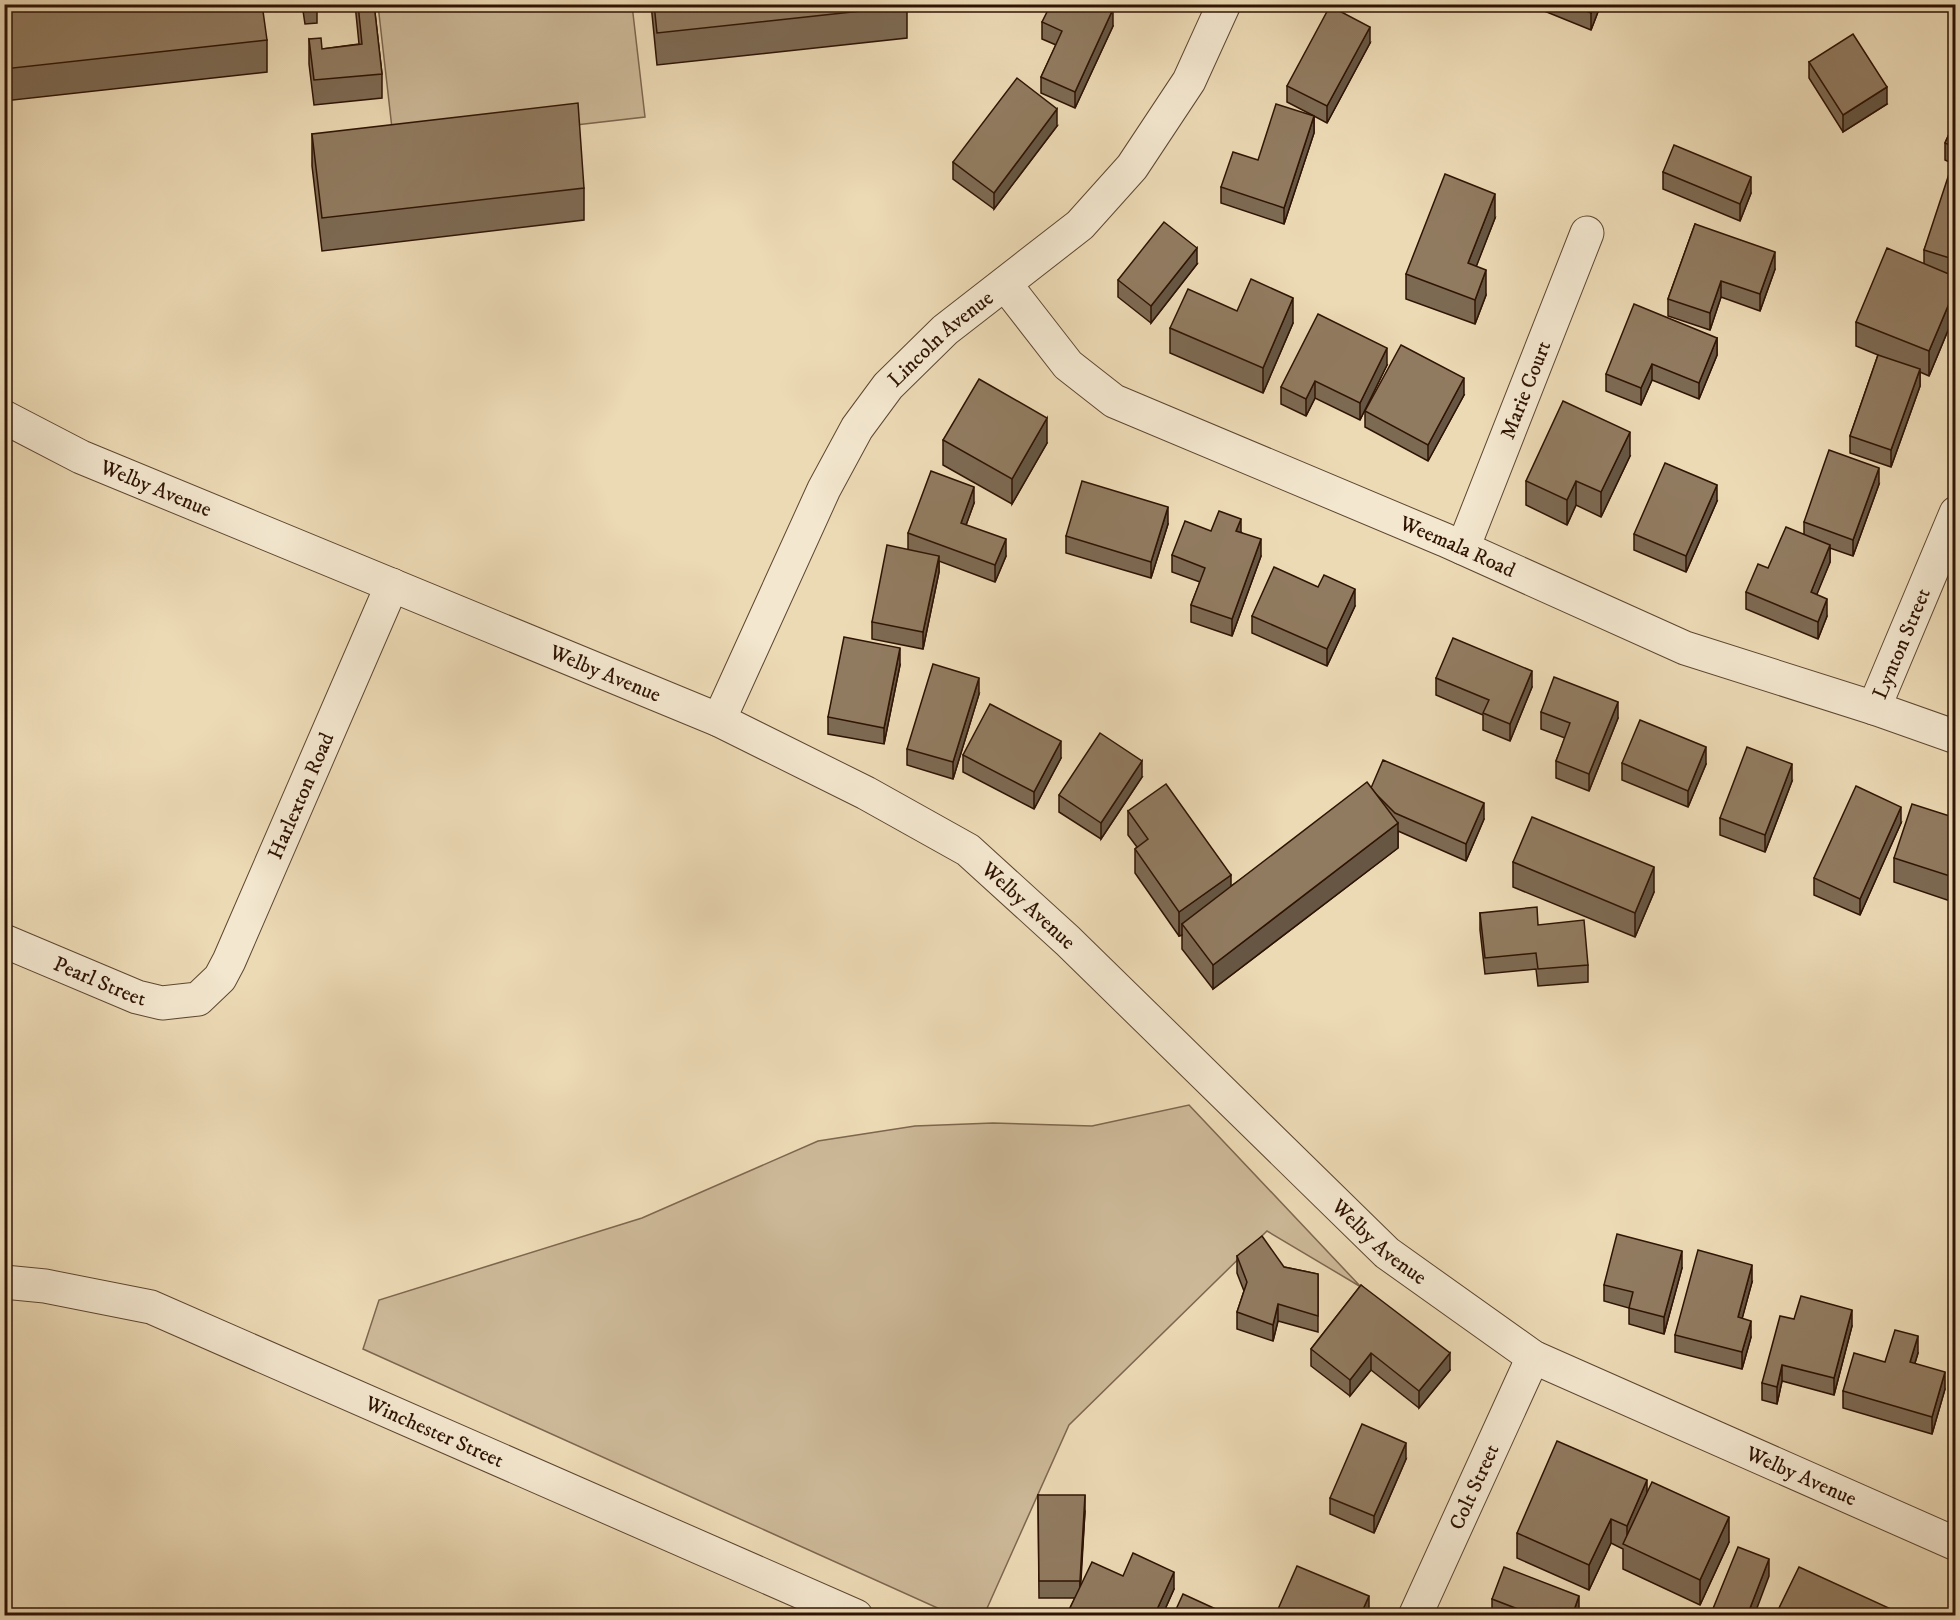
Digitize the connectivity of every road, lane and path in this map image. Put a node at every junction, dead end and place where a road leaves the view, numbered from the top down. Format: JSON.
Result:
{"nodes":[{"id":1,"x":1224,"y":4,"type":"edge"},
{"id":2,"x":1587,"y":233,"type":"dead end"},
{"id":3,"x":1005,"y":284,"type":"junction"},
{"id":4,"x":4,"y":417,"type":"edge"},
{"id":5,"x":1956,"y":513,"type":"edge"},
{"id":6,"x":1462,"y":548,"type":"junction"},
{"id":7,"x":392,"y":585,"type":"junction"},
{"id":8,"x":1874,"y":708,"type":"junction"},
{"id":9,"x":719,"y":720,"type":"junction"},
{"id":10,"x":1956,"y":737,"type":"edge"},
{"id":11,"x":4,"y":941,"type":"edge"},
{"id":12,"x":198,"y":999,"type":"joint"},
{"id":13,"x":4,"y":1282,"type":"edge"},
{"id":14,"x":1533,"y":1357,"type":"junction"},
{"id":15,"x":1956,"y":1544,"type":"edge"},
{"id":16,"x":856,"y":1616,"type":"edge"},
{"id":17,"x":1415,"y":1616,"type":"edge"}],
"edges":[{"from":1,"to":3,"type":"street","name":"Lincoln Avenue"},
{"from":2,"to":6,"type":"street","name":"Marie Court"},
{"from":3,"to":6,"type":"street","name":"Weemala Road"},
{"from":3,"to":9,"type":"street","name":"Lincoln Avenue"},
{"from":4,"to":7,"type":"street","name":"Welby Avenue"},
{"from":5,"to":8,"type":"street","name":"Lynton Street"},
{"from":6,"to":8,"type":"street","name":"Weemala Road"},
{"from":7,"to":9,"type":"street","name":"Welby Avenue"},
{"from":7,"to":12,"type":"street","name":"Harlexton Road"},
{"from":8,"to":10,"type":"street","name":"Weemala Road"},
{"from":9,"to":14,"type":"street","name":"Welby Avenue"},
{"from":11,"to":12,"type":"street","name":"Pearl Street"},
{"from":13,"to":16,"type":"street","name":"Winchester Street"},
{"from":14,"to":15,"type":"street","name":"Welby Avenue"},
{"from":14,"to":17,"type":"street","name":"Colt Street"}]}
